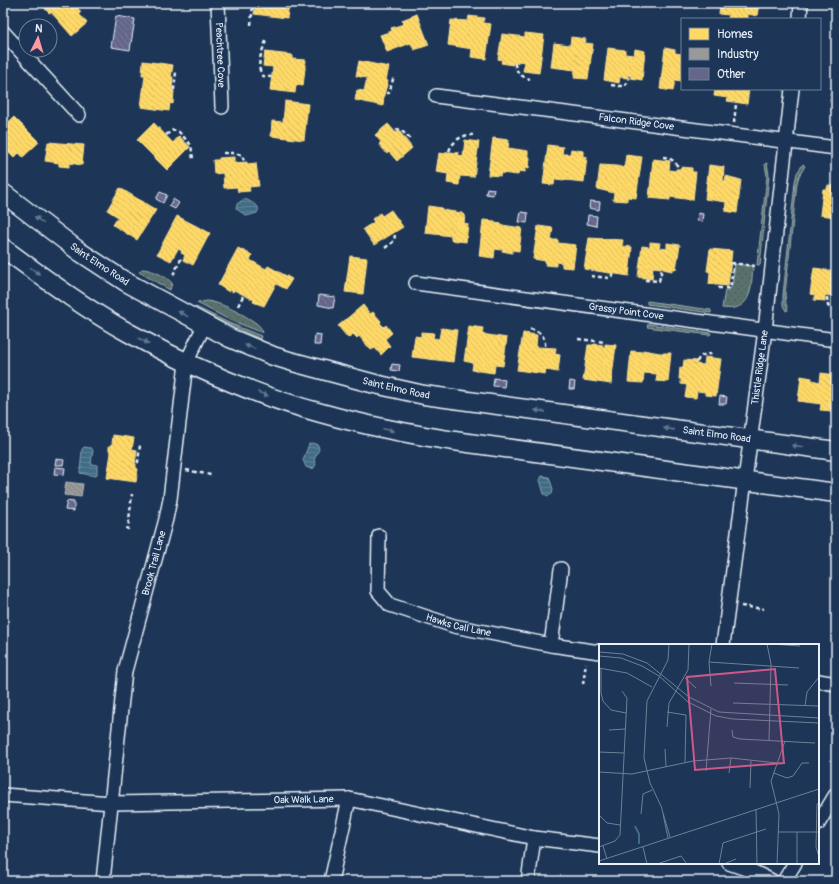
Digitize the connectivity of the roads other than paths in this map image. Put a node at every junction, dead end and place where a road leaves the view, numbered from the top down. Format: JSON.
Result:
{"nodes":[{"id":1,"x":218,"y":3,"type":"edge"},
{"id":2,"x":801,"y":3,"type":"edge"},
{"id":3,"x":800,"y":18,"type":"edge"},
{"id":4,"x":3,"y":32,"type":"edge"},
{"id":5,"x":792,"y":90,"type":"edge"},
{"id":6,"x":436,"y":96,"type":"dead end"},
{"id":7,"x":222,"y":107,"type":"dead end"},
{"id":8,"x":79,"y":115,"type":"dead end"},
{"id":9,"x":787,"y":142,"type":"junction"},
{"id":10,"x":836,"y":148,"type":"edge"},
{"id":11,"x":3,"y":193,"type":"edge"},
{"id":12,"x":3,"y":248,"type":"edge"},
{"id":13,"x":416,"y":283,"type":"dead end"},
{"id":14,"x":204,"y":326,"type":"junction"},
{"id":15,"x":765,"y":330,"type":"junction"},
{"id":16,"x":836,"y":340,"type":"edge"},
{"id":17,"x":186,"y":363,"type":"junction"},
{"id":18,"x":751,"y":440,"type":"junction"},
{"id":19,"x":836,"y":451,"type":"edge"},
{"id":20,"x":746,"y":481,"type":"junction"},
{"id":21,"x":836,"y":493,"type":"edge"},
{"id":22,"x":379,"y":536,"type":"dead end"},
{"id":23,"x":561,"y":569,"type":"dead end"},
{"id":24,"x":724,"y":644,"type":"edge"},
{"id":25,"x":551,"y":645,"type":"junction"},
{"id":26,"x":599,"y":652,"type":"edge"},
{"id":27,"x":819,"y":681,"type":"edge"},
{"id":28,"x":836,"y":684,"type":"edge"},
{"id":29,"x":836,"y":794,"type":"edge"},
{"id":30,"x":3,"y":795,"type":"edge"},
{"id":31,"x":349,"y":799,"type":"junction"},
{"id":32,"x":112,"y":803,"type":"junction"},
{"id":33,"x":819,"y":822,"type":"edge"},
{"id":34,"x":534,"y":838,"type":"junction"},
{"id":35,"x":599,"y":846,"type":"edge"},
{"id":36,"x":732,"y":864,"type":"edge"},
{"id":37,"x":794,"y":864,"type":"edge"},
{"id":38,"x":103,"y":881,"type":"edge"},
{"id":39,"x":332,"y":881,"type":"edge"},
{"id":40,"x":528,"y":881,"type":"edge"},
{"id":41,"x":772,"y":881,"type":"edge"},
{"id":42,"x":784,"y":881,"type":"edge"}],
"edges":[{"from":1,"to":7,"type":"street","name":"Peachtree Cove"},
{"from":2,"to":3,"type":"street"},
{"from":4,"to":8,"type":"street"},
{"from":5,"to":9,"type":"street","name":"Thistle Ridge Lane"},
{"from":6,"to":9,"type":"street","name":"Falcon Ridge Cove"},
{"from":9,"to":10,"type":"street","name":"Falcon Ridge Cove"},
{"from":9,"to":15,"type":"street","name":"Thistle Ridge Lane"},
{"from":14,"to":11,"type":"main road","name":"Saint Elmo Road","one_way":true},
{"from":12,"to":17,"type":"main road","one_way":true},
{"from":13,"to":15,"type":"street","name":"Grassy Point Cove"},
{"from":14,"to":17,"type":"street","name":"Brook Trail Lane"},
{"from":18,"to":14,"type":"main road","name":"Saint Elmo Road","one_way":true},
{"from":15,"to":16,"type":"street","name":"Grassy Point Cove"},
{"from":15,"to":18,"type":"street","name":"Thistle Ridge Lane"},
{"from":17,"to":20,"type":"main road","one_way":true},
{"from":17,"to":32,"type":"street","name":"Brook Trail Lane"},
{"from":19,"to":18,"type":"main road","name":"Saint Elmo Road","one_way":true},
{"from":18,"to":20,"type":"street","name":"Thistle Ridge Lane"},
{"from":20,"to":21,"type":"main road"},
{"from":20,"to":24,"type":"street","name":"Thistle Ridge Lane"},
{"from":22,"to":25,"type":"street","name":"Hawks Call Lane"},
{"from":23,"to":25,"type":"street"},
{"from":25,"to":26,"type":"street","name":"Hawks Call Lane"},
{"from":27,"to":28,"type":"street"},
{"from":29,"to":33,"type":"street"},
{"from":30,"to":32,"type":"street","name":"Oak Walk Lane"},
{"from":31,"to":32,"type":"street","name":"Oak Walk Lane"},
{"from":31,"to":34,"type":"street","name":"Oak Walk Lane"},
{"from":31,"to":39,"type":"street"},
{"from":32,"to":38,"type":"street","name":"Brook Trail Lane"},
{"from":34,"to":35,"type":"street","name":"Oak Walk Lane"},
{"from":34,"to":40,"type":"street"},
{"from":36,"to":41,"type":"street"},
{"from":37,"to":42,"type":"street"}]}
